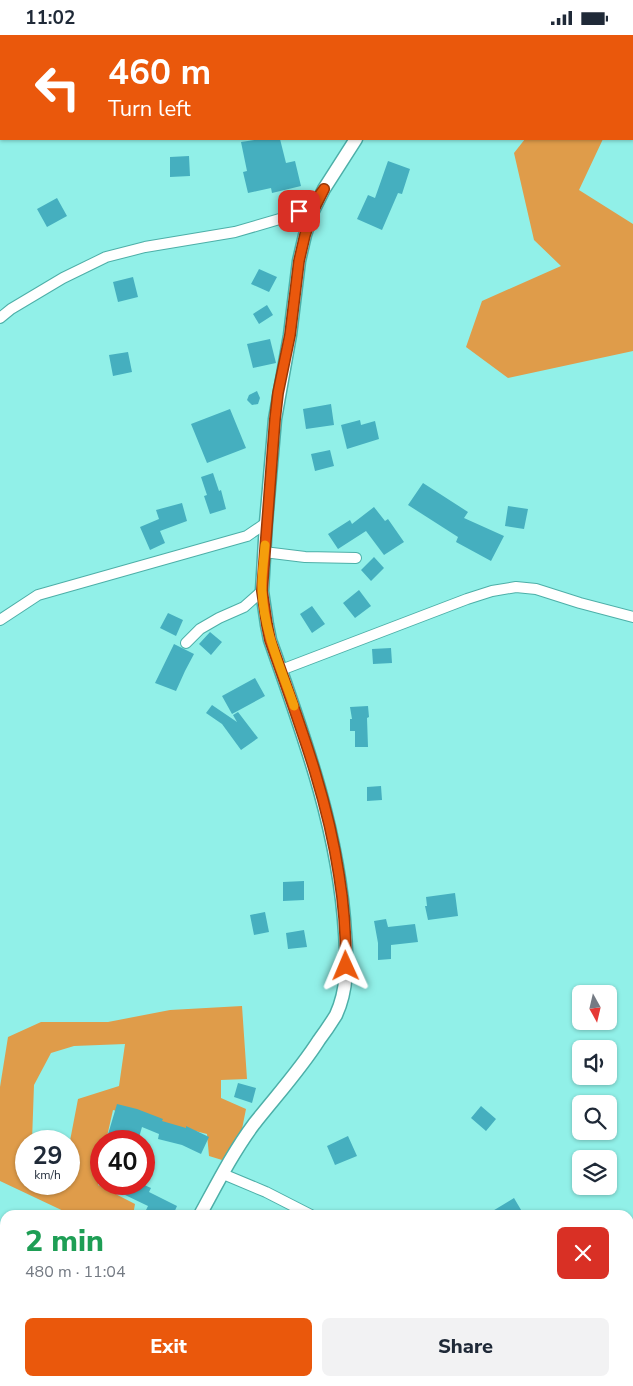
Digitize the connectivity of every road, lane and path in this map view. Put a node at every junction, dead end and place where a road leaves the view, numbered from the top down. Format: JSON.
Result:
{"nodes":[{"id":1,"x":355,"y":140,"type":"edge"},
{"id":2,"x":324,"y":189,"type":"junction"},
{"id":3,"x":0,"y":318,"type":"edge"},
{"id":4,"x":266,"y":523,"type":"junction"},
{"id":5,"x":264,"y":552,"type":"junction"},
{"id":6,"x":356,"y":558,"type":"dead end"},
{"id":7,"x":262,"y":591,"type":"junction"},
{"id":8,"x":633,"y":617,"type":"edge"},
{"id":9,"x":0,"y":620,"type":"edge"},
{"id":10,"x":186,"y":643,"type":"dead end"},
{"id":11,"x":281,"y":671,"type":"junction"},
{"id":12,"x":223,"y":1174,"type":"junction"},
{"id":13,"x":203,"y":1210,"type":"edge"},
{"id":14,"x":301,"y":1210,"type":"edge"}],
"edges":[{"from":1,"to":2,"type":"street"},
{"from":2,"to":3,"type":"street"},
{"from":2,"to":4,"type":"street"},
{"from":4,"to":5,"type":"street"},
{"from":4,"to":9,"type":"street"},
{"from":5,"to":6,"type":"street"},
{"from":5,"to":7,"type":"street"},
{"from":7,"to":10,"type":"street"},
{"from":7,"to":11,"type":"street"},
{"from":8,"to":11,"type":"street"},
{"from":11,"to":12,"type":"street"},
{"from":12,"to":13,"type":"street"},
{"from":12,"to":14,"type":"street"}]}
